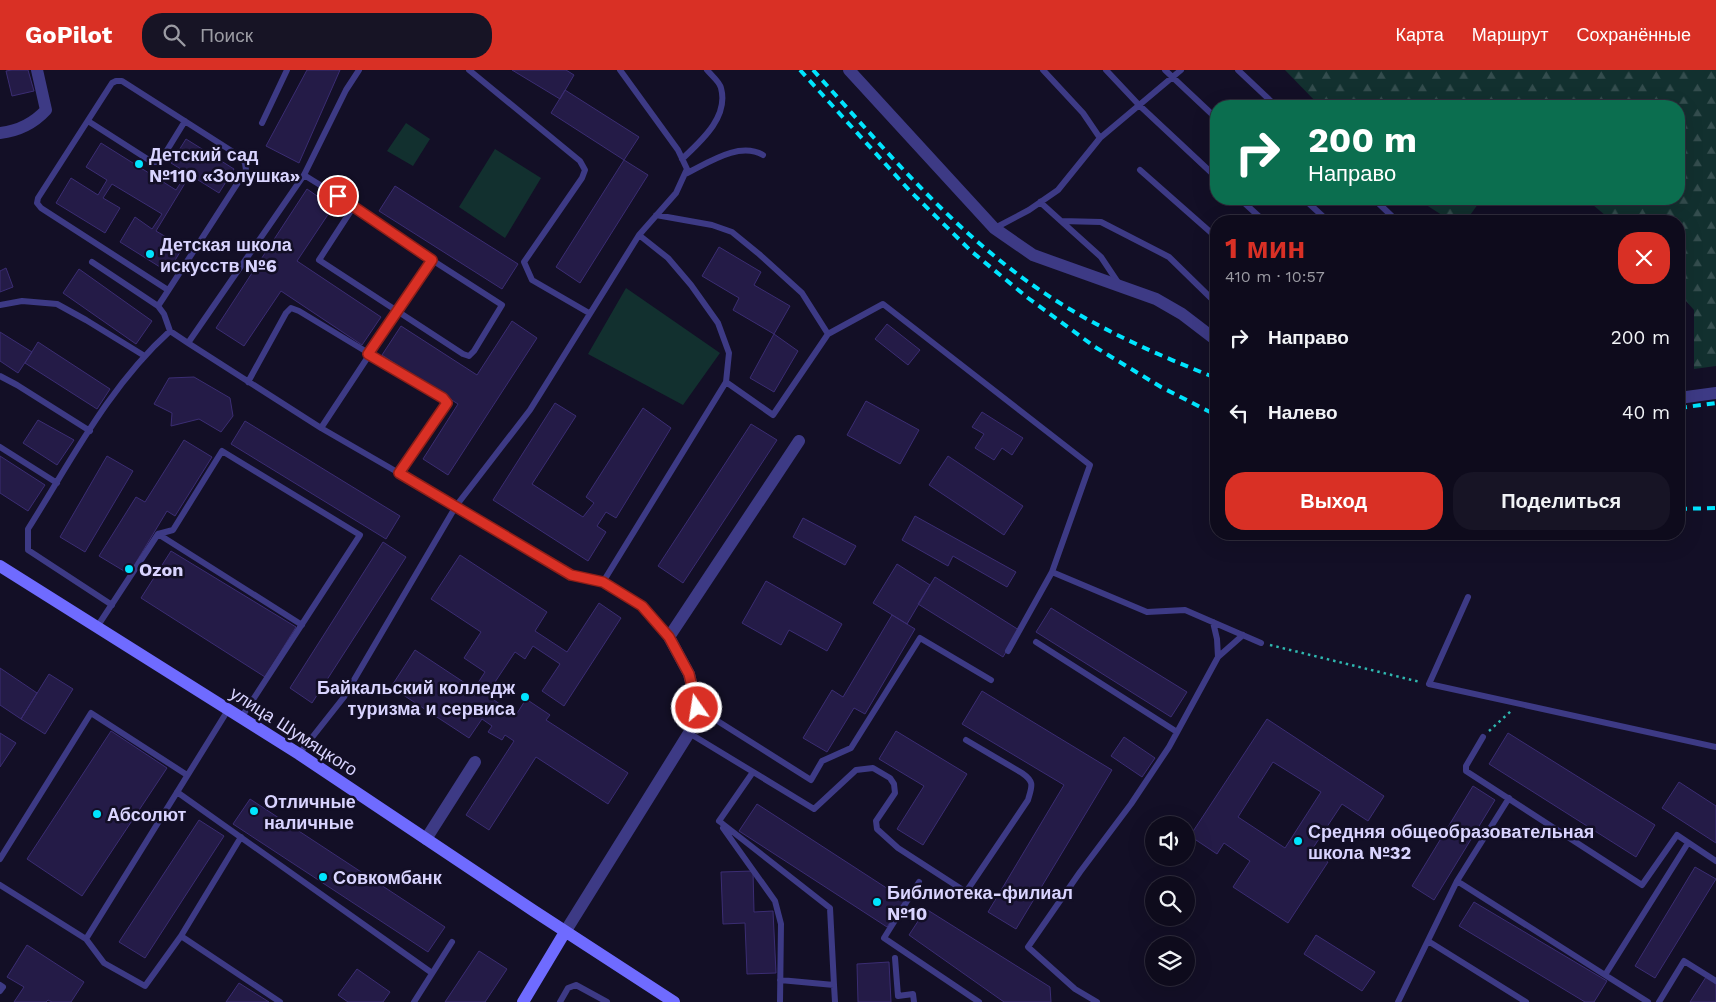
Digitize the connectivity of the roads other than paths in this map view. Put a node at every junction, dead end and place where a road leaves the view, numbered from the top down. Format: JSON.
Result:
{"nodes":[{"id":1,"x":37,"y":70,"type":"edge"},
{"id":2,"x":287,"y":70,"type":"edge"},
{"id":3,"x":360,"y":70,"type":"edge"},
{"id":4,"x":469,"y":70,"type":"edge"},
{"id":5,"x":620,"y":70,"type":"edge"},
{"id":6,"x":707,"y":70,"type":"edge"},
{"id":7,"x":849,"y":70,"type":"edge"},
{"id":8,"x":1043,"y":70,"type":"edge"},
{"id":9,"x":1106,"y":70,"type":"edge"},
{"id":10,"x":1165,"y":70,"type":"edge"},
{"id":11,"x":1181,"y":70,"type":"edge"},
{"id":12,"x":1238,"y":70,"type":"edge"},
{"id":13,"x":1172,"y":77,"type":"junction"},
{"id":14,"x":1270,"y":100,"type":"edge"},
{"id":15,"x":1139,"y":105,"type":"junction"},
{"id":16,"x":1210,"y":112,"type":"edge"},
{"id":17,"x":88,"y":121,"type":"junction"},
{"id":18,"x":185,"y":121,"type":"junction"},
{"id":19,"x":262,"y":124,"type":"dead end"},
{"id":20,"x":0,"y":133,"type":"edge"},
{"id":21,"x":1100,"y":138,"type":"junction"},
{"id":22,"x":763,"y":155,"type":"dead end"},
{"id":23,"x":682,"y":159,"type":"junction"},
{"id":24,"x":1140,"y":170,"type":"dead end"},
{"id":25,"x":1210,"y":171,"type":"edge"},
{"id":26,"x":685,"y":174,"type":"junction"},
{"id":27,"x":304,"y":175,"type":"junction"},
{"id":28,"x":1040,"y":202,"type":"junction"},
{"id":29,"x":1247,"y":205,"type":"edge"},
{"id":30,"x":1311,"y":205,"type":"edge"},
{"id":31,"x":1380,"y":205,"type":"edge"},
{"id":32,"x":354,"y":206,"type":"junction"},
{"id":33,"x":656,"y":215,"type":"junction"},
{"id":34,"x":1257,"y":215,"type":"edge"},
{"id":35,"x":1321,"y":215,"type":"edge"},
{"id":36,"x":1391,"y":215,"type":"edge"},
{"id":37,"x":1061,"y":221,"type":"junction"},
{"id":38,"x":994,"y":228,"type":"junction"},
{"id":39,"x":1210,"y":232,"type":"edge"},
{"id":40,"x":639,"y":235,"type":"junction"},
{"id":41,"x":432,"y":260,"type":"junction"},
{"id":42,"x":92,"y":262,"type":"dead end"},
{"id":43,"x":1121,"y":286,"type":"junction"},
{"id":44,"x":168,"y":290,"type":"junction"},
{"id":45,"x":1210,"y":297,"type":"edge"},
{"id":46,"x":0,"y":305,"type":"edge"},
{"id":47,"x":158,"y":306,"type":"junction"},
{"id":48,"x":397,"y":311,"type":"junction"},
{"id":49,"x":589,"y":313,"type":"junction"},
{"id":50,"x":170,"y":331,"type":"junction"},
{"id":51,"x":828,"y":334,"type":"junction"},
{"id":52,"x":1210,"y":335,"type":"edge"},
{"id":53,"x":188,"y":343,"type":"junction"},
{"id":54,"x":368,"y":354,"type":"junction"},
{"id":55,"x":144,"y":356,"type":"junction"},
{"id":56,"x":0,"y":376,"type":"edge"},
{"id":57,"x":248,"y":382,"type":"junction"},
{"id":58,"x":726,"y":382,"type":"junction"},
{"id":59,"x":1716,"y":392,"type":"edge"},
{"id":60,"x":1685,"y":397,"type":"edge"},
{"id":61,"x":321,"y":428,"type":"junction"},
{"id":62,"x":90,"y":431,"type":"junction"},
{"id":63,"x":799,"y":441,"type":"dead end"},
{"id":64,"x":0,"y":447,"type":"edge"},
{"id":65,"x":399,"y":473,"type":"junction"},
{"id":66,"x":57,"y":483,"type":"junction"},
{"id":67,"x":456,"y":506,"type":"junction"},
{"id":68,"x":158,"y":534,"type":"junction"},
{"id":69,"x":0,"y":566,"type":"edge"},
{"id":70,"x":1052,"y":572,"type":"junction"},
{"id":71,"x":603,"y":582,"type":"junction"},
{"id":72,"x":1468,"y":597,"type":"dead end"},
{"id":73,"x":112,"y":605,"type":"junction"},
{"id":74,"x":1212,"y":622,"type":"junction"},
{"id":75,"x":302,"y":625,"type":"junction"},
{"id":76,"x":97,"y":627,"type":"junction"},
{"id":77,"x":1242,"y":635,"type":"junction"},
{"id":78,"x":669,"y":637,"type":"junction"},
{"id":79,"x":1036,"y":642,"type":"dead end"},
{"id":80,"x":1261,"y":643,"type":"road end"},
{"id":81,"x":1008,"y":651,"type":"dead end"},
{"id":82,"x":1218,"y":657,"type":"junction"},
{"id":83,"x":990,"y":680,"type":"dead end"},
{"id":84,"x":697,"y":708,"type":"junction"},
{"id":85,"x":228,"y":710,"type":"junction"},
{"id":86,"x":241,"y":718,"type":"junction"},
{"id":87,"x":1177,"y":732,"type":"junction"},
{"id":88,"x":689,"y":733,"type":"junction"},
{"id":89,"x":1483,"y":737,"type":"road end"},
{"id":90,"x":966,"y":740,"type":"dead end"},
{"id":91,"x":1716,"y":747,"type":"edge"},
{"id":92,"x":299,"y":754,"type":"junction"},
{"id":93,"x":475,"y":762,"type":"dead end"},
{"id":94,"x":754,"y":772,"type":"junction"},
{"id":95,"x":187,"y":775,"type":"junction"},
{"id":96,"x":177,"y":792,"type":"junction"},
{"id":97,"x":1509,"y":798,"type":"junction"},
{"id":98,"x":719,"y":821,"type":"junction"},
{"id":99,"x":241,"y":837,"type":"junction"},
{"id":100,"x":426,"y":839,"type":"junction"},
{"id":101,"x":1688,"y":843,"type":"junction"},
{"id":102,"x":0,"y":859,"type":"edge"},
{"id":103,"x":1716,"y":861,"type":"edge"},
{"id":104,"x":1457,"y":881,"type":"junction"},
{"id":105,"x":918,"y":882,"type":"dead end"},
{"id":106,"x":0,"y":886,"type":"edge"},
{"id":107,"x":565,"y":932,"type":"junction"},
{"id":108,"x":181,"y":936,"type":"junction"},
{"id":109,"x":86,"y":939,"type":"junction"},
{"id":110,"x":1428,"y":941,"type":"junction"},
{"id":111,"x":452,"y":942,"type":"dead end"},
{"id":112,"x":895,"y":958,"type":"dead end"},
{"id":113,"x":432,"y":973,"type":"junction"},
{"id":114,"x":1605,"y":975,"type":"junction"},
{"id":115,"x":780,"y":980,"type":"junction"},
{"id":116,"x":1716,"y":981,"type":"edge"},
{"id":117,"x":0,"y":985,"type":"edge"},
{"id":118,"x":834,"y":985,"type":"junction"},
{"id":119,"x":0,"y":990,"type":"edge"},
{"id":120,"x":669,"y":1000,"type":"edge"},
{"id":121,"x":280,"y":1002,"type":"edge"},
{"id":122,"x":414,"y":1002,"type":"edge"},
{"id":123,"x":523,"y":1002,"type":"edge"},
{"id":124,"x":560,"y":1002,"type":"edge"},
{"id":125,"x":607,"y":1002,"type":"edge"},
{"id":126,"x":780,"y":1002,"type":"edge"},
{"id":127,"x":835,"y":1002,"type":"edge"},
{"id":128,"x":914,"y":1002,"type":"edge"},
{"id":129,"x":979,"y":1002,"type":"edge"},
{"id":130,"x":1097,"y":1002,"type":"edge"},
{"id":131,"x":1398,"y":1002,"type":"edge"},
{"id":132,"x":1526,"y":1002,"type":"edge"},
{"id":133,"x":1648,"y":1002,"type":"edge"},
{"id":134,"x":1659,"y":1002,"type":"edge"}],
"edges":[{"from":1,"to":20,"type":"street"},
{"from":2,"to":19,"type":"lane"},
{"from":3,"to":27,"type":"lane"},
{"from":4,"to":49,"type":"lane"},
{"from":5,"to":23,"type":"lane"},
{"from":6,"to":23,"type":"lane"},
{"from":7,"to":38,"type":"street"},
{"from":8,"to":21,"type":"lane"},
{"from":9,"to":15,"type":"lane"},
{"from":10,"to":13,"type":"lane"},
{"from":11,"to":13,"type":"lane"},
{"from":12,"to":14,"type":"lane"},
{"from":13,"to":15,"type":"lane"},
{"from":13,"to":16,"type":"lane"},
{"from":15,"to":21,"type":"lane"},
{"from":15,"to":25,"type":"lane"},
{"from":17,"to":18,"type":"lane"},
{"from":17,"to":18,"type":"lane"},
{"from":17,"to":44,"type":"lane"},
{"from":18,"to":44,"type":"lane"},
{"from":21,"to":28,"type":"lane"},
{"from":22,"to":26,"type":"lane"},
{"from":23,"to":26,"type":"lane"},
{"from":24,"to":39,"type":"lane"},
{"from":26,"to":33,"type":"lane"},
{"from":27,"to":32,"type":"lane"},
{"from":27,"to":53,"type":"lane"},
{"from":28,"to":37,"type":"lane"},
{"from":28,"to":38,"type":"lane"},
{"from":29,"to":34,"type":"lane"},
{"from":30,"to":35,"type":"lane"},
{"from":31,"to":36,"type":"lane"},
{"from":32,"to":41,"type":"lane"},
{"from":32,"to":48,"type":"lane"},
{"from":33,"to":40,"type":"lane"},
{"from":33,"to":51,"type":"lane"},
{"from":37,"to":43,"type":"lane"},
{"from":37,"to":45,"type":"lane"},
{"from":38,"to":43,"type":"street"},
{"from":40,"to":49,"type":"lane"},
{"from":40,"to":58,"type":"lane"},
{"from":41,"to":48,"type":"lane"},
{"from":41,"to":48,"type":"lane"},
{"from":42,"to":47,"type":"lane"},
{"from":43,"to":52,"type":"street"},
{"from":44,"to":47,"type":"lane"},
{"from":46,"to":55,"type":"lane"},
{"from":47,"to":50,"type":"lane"},
{"from":48,"to":54,"type":"lane"},
{"from":49,"to":67,"type":"lane"},
{"from":50,"to":53,"type":"lane"},
{"from":50,"to":55,"type":"lane"},
{"from":51,"to":58,"type":"lane"},
{"from":51,"to":70,"type":"lane"},
{"from":53,"to":57,"type":"lane"},
{"from":54,"to":57,"type":"lane"},
{"from":54,"to":61,"type":"lane"},
{"from":54,"to":65,"type":"lane"},
{"from":55,"to":62,"type":"lane"},
{"from":56,"to":62,"type":"lane"},
{"from":57,"to":61,"type":"lane"},
{"from":58,"to":71,"type":"lane"},
{"from":59,"to":60,"type":"street"},
{"from":61,"to":65,"type":"lane"},
{"from":62,"to":66,"type":"lane"},
{"from":63,"to":78,"type":"street"},
{"from":64,"to":66,"type":"lane"},
{"from":65,"to":67,"type":"lane"},
{"from":66,"to":73,"type":"lane"},
{"from":67,"to":71,"type":"lane"},
{"from":67,"to":92,"type":"lane"},
{"from":68,"to":73,"type":"lane"},
{"from":68,"to":75,"type":"lane"},
{"from":68,"to":75,"type":"lane"},
{"from":69,"to":76,"type":"main road","name":"улица Шумяцкого"},
{"from":70,"to":74,"type":"lane"},
{"from":70,"to":81,"type":"lane"},
{"from":71,"to":78,"type":"lane"},
{"from":72,"to":91,"type":"lane"},
{"from":73,"to":76,"type":"lane"},
{"from":74,"to":77,"type":"lane"},
{"from":74,"to":82,"type":"lane"},
{"from":75,"to":86,"type":"lane"},
{"from":76,"to":85,"type":"main road","name":"улица Шумяцкого"},
{"from":77,"to":80,"type":"lane"},
{"from":77,"to":82,"type":"lane"},
{"from":78,"to":84,"type":"street"},
{"from":79,"to":87,"type":"lane"},
{"from":82,"to":87,"type":"lane"},
{"from":83,"to":84,"type":"lane"},
{"from":84,"to":88,"type":"street"},
{"from":85,"to":86,"type":"main road","name":"улица Шумяцкого"},
{"from":85,"to":95,"type":"lane"},
{"from":86,"to":92,"type":"main road","name":"улица Шумяцкого"},
{"from":87,"to":130,"type":"lane"},
{"from":88,"to":94,"type":"lane"},
{"from":88,"to":107,"type":"street"},
{"from":89,"to":97,"type":"lane"},
{"from":90,"to":94,"type":"lane"},
{"from":92,"to":100,"type":"main road","name":"улица Шумяцкого"},
{"from":93,"to":100,"type":"street"},
{"from":94,"to":98,"type":"lane"},
{"from":95,"to":96,"type":"lane"},
{"from":95,"to":102,"type":"lane"},
{"from":96,"to":99,"type":"lane"},
{"from":96,"to":109,"type":"lane"},
{"from":97,"to":101,"type":"lane"},
{"from":97,"to":104,"type":"lane"},
{"from":98,"to":115,"type":"lane"},
{"from":98,"to":118,"type":"lane"},
{"from":99,"to":108,"type":"lane"},
{"from":99,"to":113,"type":"lane"},
{"from":100,"to":107,"type":"main road","name":"улица Шумяцкого"},
{"from":101,"to":103,"type":"lane"},
{"from":101,"to":114,"type":"lane"},
{"from":104,"to":110,"type":"lane"},
{"from":104,"to":114,"type":"lane"},
{"from":105,"to":129,"type":"lane"},
{"from":106,"to":109,"type":"lane"},
{"from":107,"to":120,"type":"main road","name":"улица Шумяцкого"},
{"from":107,"to":123,"type":"main road"},
{"from":108,"to":109,"type":"lane"},
{"from":108,"to":121,"type":"lane"},
{"from":110,"to":131,"type":"lane"},
{"from":110,"to":132,"type":"lane"},
{"from":111,"to":113,"type":"lane"},
{"from":112,"to":128,"type":"lane"},
{"from":113,"to":122,"type":"lane"},
{"from":114,"to":133,"type":"lane"},
{"from":115,"to":118,"type":"lane"},
{"from":115,"to":126,"type":"lane"},
{"from":116,"to":134,"type":"lane"},
{"from":117,"to":119,"type":"lane"},
{"from":118,"to":127,"type":"lane"},
{"from":124,"to":125,"type":"lane"}]}
